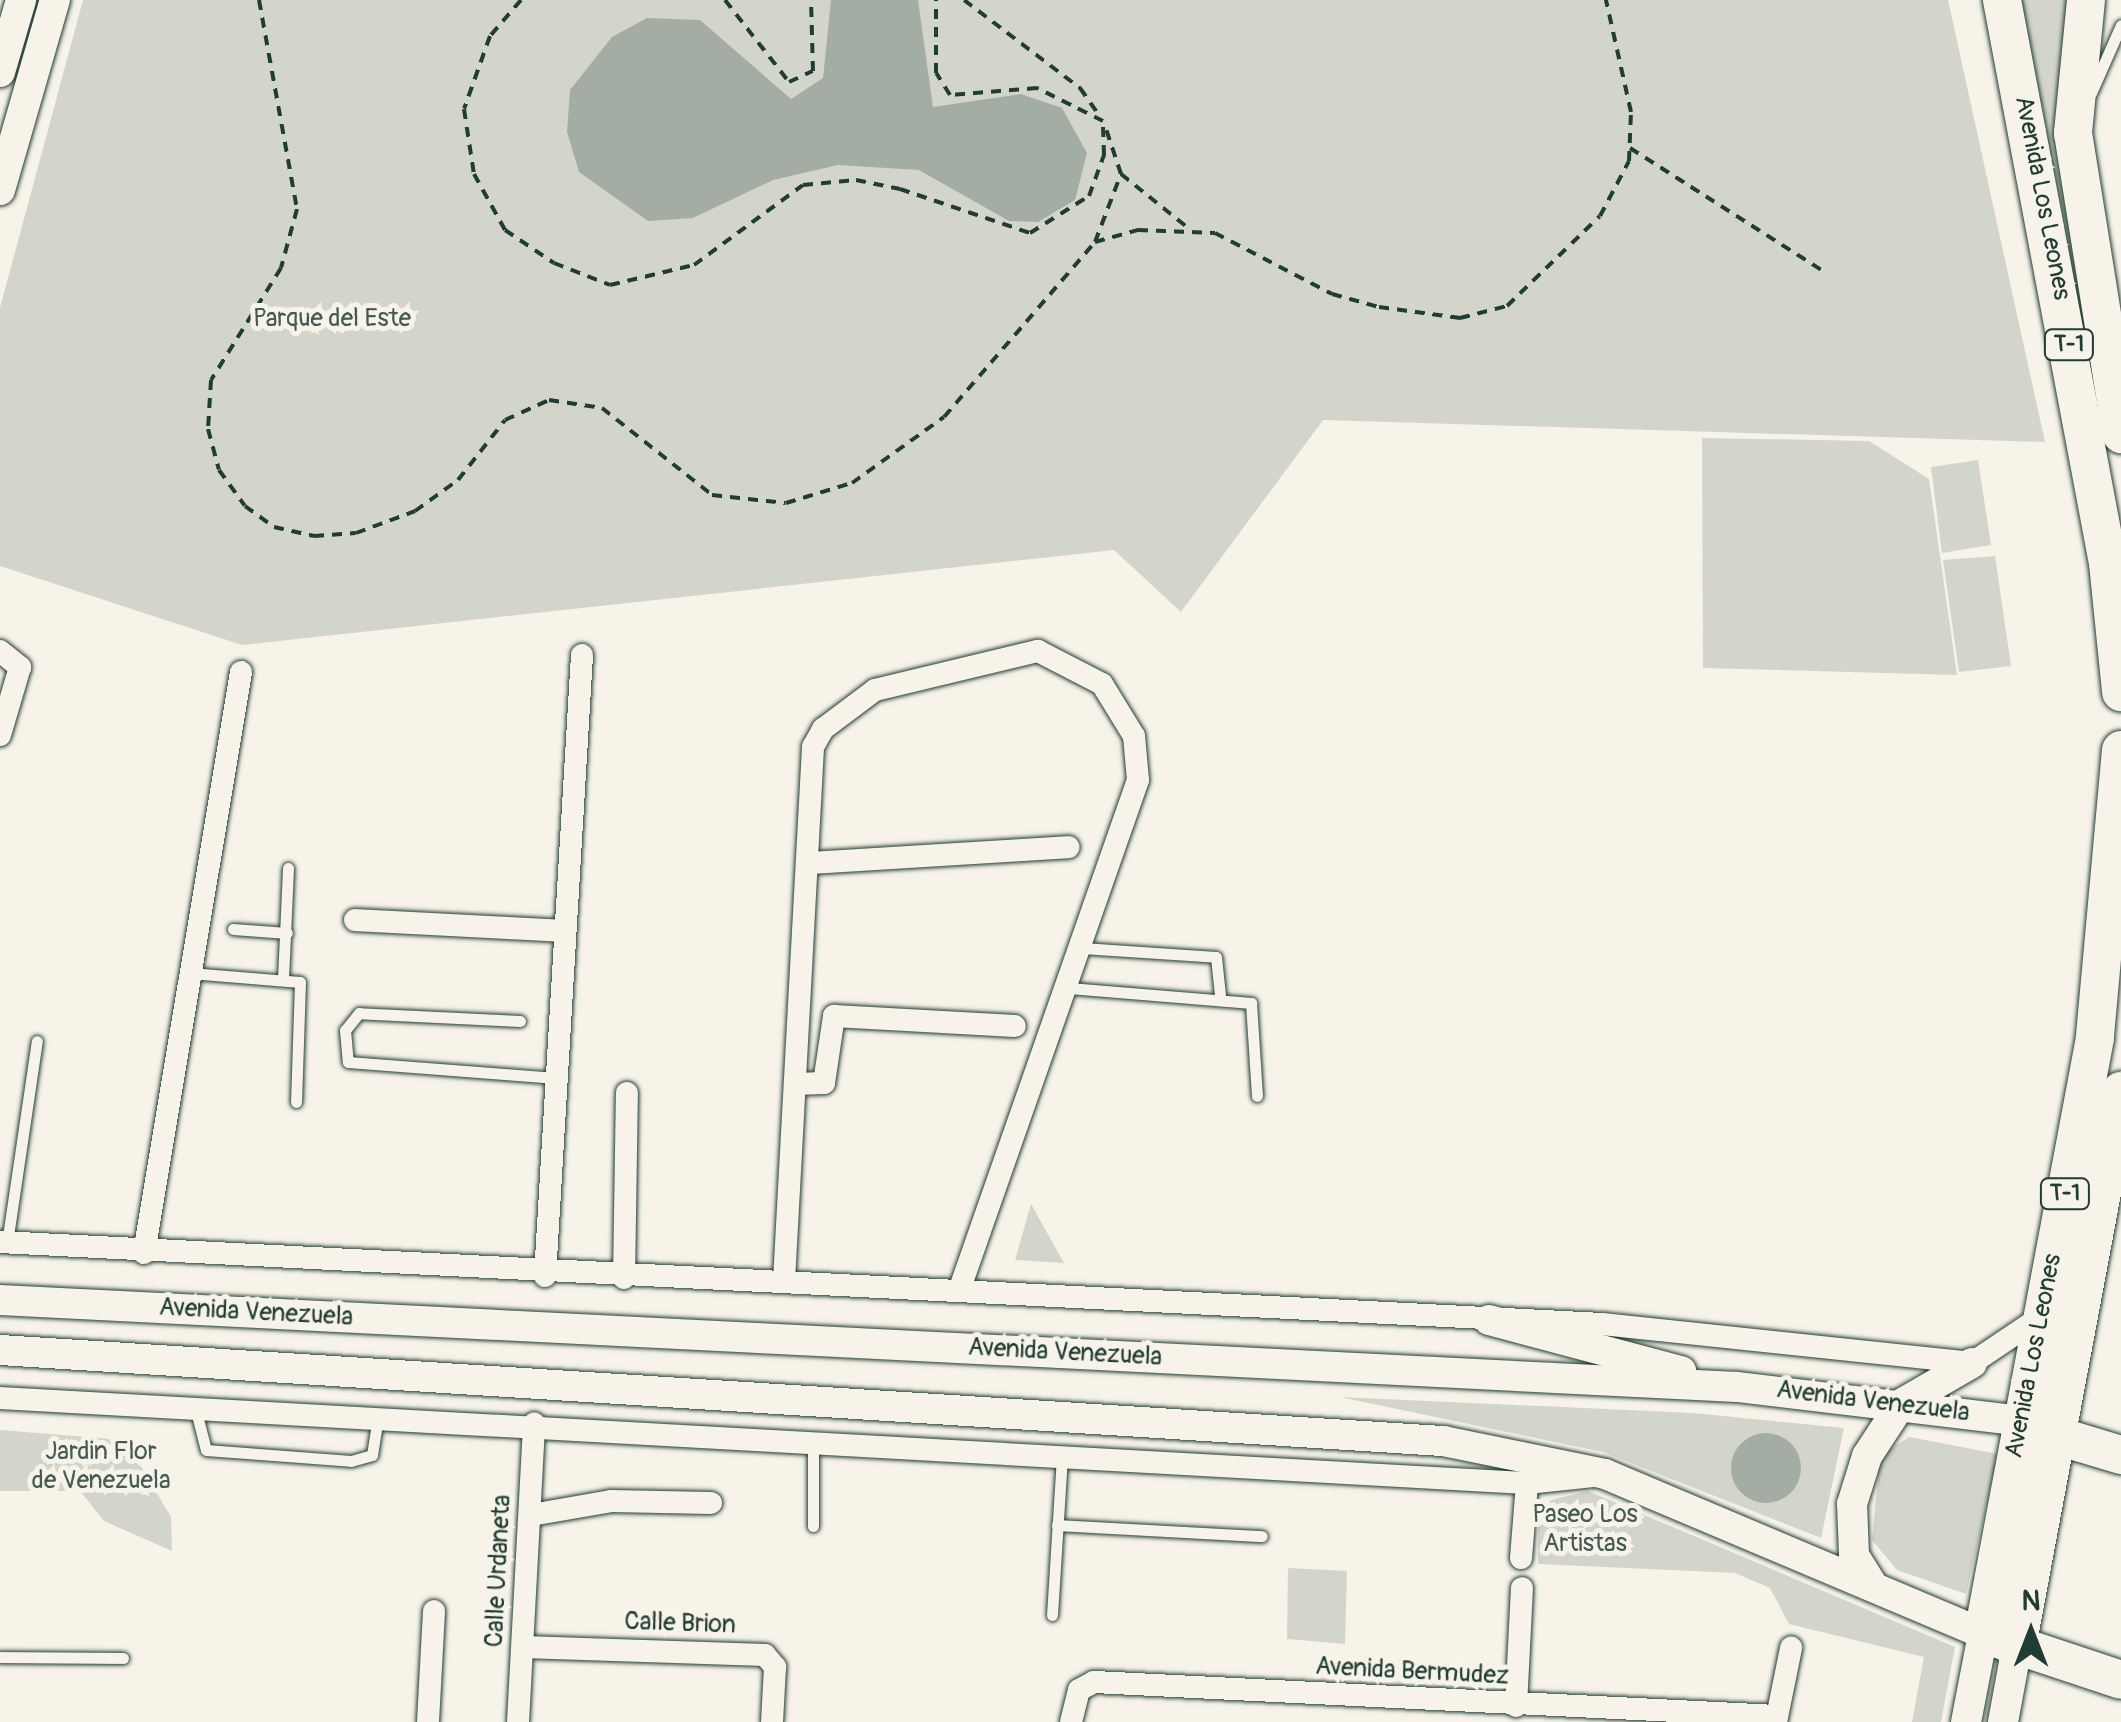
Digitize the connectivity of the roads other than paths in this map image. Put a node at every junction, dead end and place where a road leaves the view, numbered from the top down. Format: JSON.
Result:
{"nodes":[{"id":1,"x":21,"y":0,"type":"edge"},
{"id":2,"x":55,"y":0,"type":"edge"},
{"id":3,"x":2002,"y":0,"type":"edge"},
{"id":4,"x":2086,"y":0,"type":"edge"},
{"id":5,"x":2121,"y":25,"type":"edge"},
{"id":6,"x":0,"y":72,"type":"edge"},
{"id":7,"x":2073,"y":133,"type":"junction"},
{"id":8,"x":0,"y":190,"type":"edge"},
{"id":9,"x":2107,"y":297,"type":"edge"},
{"id":10,"x":2120,"y":418,"type":"edge"},
{"id":11,"x":0,"y":651,"type":"edge"},
{"id":12,"x":582,"y":655,"type":"dead end"},
{"id":13,"x":241,"y":672,"type":"dead end"},
{"id":14,"x":2121,"y":692,"type":"edge"},
{"id":15,"x":0,"y":735,"type":"edge"},
{"id":16,"x":2121,"y":750,"type":"edge"},
{"id":17,"x":1069,"y":847,"type":"dead end"},
{"id":18,"x":809,"y":862,"type":"junction"},
{"id":19,"x":288,"y":868,"type":"dead end"},
{"id":20,"x":355,"y":920,"type":"dead end"},
{"id":21,"x":232,"y":930,"type":"dead end"},
{"id":22,"x":565,"y":931,"type":"junction"},
{"id":23,"x":287,"y":933,"type":"junction"},
{"id":24,"x":1082,"y":948,"type":"junction"},
{"id":25,"x":190,"y":973,"type":"junction"},
{"id":26,"x":284,"y":979,"type":"junction"},
{"id":27,"x":1069,"y":988,"type":"junction"},
{"id":28,"x":1220,"y":996,"type":"junction"},
{"id":29,"x":520,"y":1021,"type":"dead end"},
{"id":30,"x":1015,"y":1026,"type":"dead end"},
{"id":31,"x":36,"y":1042,"type":"dead end"},
{"id":32,"x":556,"y":1078,"type":"junction"},
{"id":33,"x":796,"y":1084,"type":"junction"},
{"id":34,"x":2121,"y":1091,"type":"edge"},
{"id":35,"x":627,"y":1094,"type":"dead end"},
{"id":36,"x":1258,"y":1096,"type":"dead end"},
{"id":37,"x":296,"y":1102,"type":"dead end"},
{"id":38,"x":4,"y":1243,"type":"edge"},
{"id":39,"x":144,"y":1253,"type":"junction"},
{"id":40,"x":545,"y":1276,"type":"junction"},
{"id":41,"x":624,"y":1278,"type":"junction"},
{"id":42,"x":784,"y":1281,"type":"junction"},
{"id":43,"x":959,"y":1291,"type":"junction"},
{"id":44,"x":0,"y":1300,"type":"edge"},
{"id":45,"x":2042,"y":1316,"type":"junction"},
{"id":46,"x":1489,"y":1320,"type":"junction"},
{"id":47,"x":0,"y":1350,"type":"edge"},
{"id":48,"x":1972,"y":1363,"type":"junction"},
{"id":49,"x":1736,"y":1386,"type":"junction"},
{"id":50,"x":0,"y":1398,"type":"edge"},
{"id":51,"x":1901,"y":1404,"type":"junction"},
{"id":52,"x":195,"y":1407,"type":"junction"},
{"id":53,"x":378,"y":1416,"type":"junction"},
{"id":54,"x":2021,"y":1421,"type":"junction"},
{"id":55,"x":534,"y":1423,"type":"junction"},
{"id":56,"x":813,"y":1440,"type":"junction"},
{"id":57,"x":2058,"y":1441,"type":"junction"},
{"id":58,"x":1062,"y":1455,"type":"junction"},
{"id":59,"x":2121,"y":1455,"type":"edge"},
{"id":60,"x":1604,"y":1474,"type":"junction"},
{"id":61,"x":1528,"y":1482,"type":"junction"},
{"id":62,"x":711,"y":1502,"type":"dead end"},
{"id":63,"x":531,"y":1515,"type":"junction"},
{"id":64,"x":1058,"y":1524,"type":"junction"},
{"id":65,"x":813,"y":1526,"type":"dead end"},
{"id":66,"x":1262,"y":1536,"type":"dead end"},
{"id":67,"x":1521,"y":1558,"type":"dead end"},
{"id":68,"x":1872,"y":1586,"type":"junction"},
{"id":69,"x":1522,"y":1588,"type":"dead end"},
{"id":70,"x":434,"y":1612,"type":"dead end"},
{"id":71,"x":1052,"y":1616,"type":"dead end"},
{"id":72,"x":1983,"y":1634,"type":"junction"},
{"id":73,"x":523,"y":1646,"type":"junction"},
{"id":74,"x":1791,"y":1648,"type":"dead end"},
{"id":75,"x":2016,"y":1652,"type":"junction"},
{"id":76,"x":0,"y":1657,"type":"edge"},
{"id":77,"x":123,"y":1658,"type":"dead end"},
{"id":78,"x":2121,"y":1680,"type":"edge"},
{"id":79,"x":1516,"y":1706,"type":"junction"},
{"id":80,"x":1777,"y":1719,"type":"edge"},
{"id":81,"x":428,"y":1722,"type":"edge"},
{"id":82,"x":518,"y":1722,"type":"edge"},
{"id":83,"x":772,"y":1722,"type":"edge"},
{"id":84,"x":1071,"y":1722,"type":"edge"},
{"id":85,"x":1966,"y":1722,"type":"edge"},
{"id":86,"x":2003,"y":1722,"type":"edge"}],
"edges":[{"from":1,"to":6,"type":"street"},
{"from":2,"to":8,"type":"street"},
{"from":3,"to":14,"type":"main road","name":"Avenida Los Leones","number":"T-1"},
{"from":4,"to":7,"type":"main road","name":"Avenida Los Leones","number":"T-1"},
{"from":5,"to":7,"type":"lane"},
{"from":7,"to":9,"type":"main road","name":"Avenida Los Leones","number":"T-1"},
{"from":9,"to":10,"type":"main road","name":"Avenida Los Leones","number":"T-1"},
{"from":11,"to":15,"type":"street"},
{"from":12,"to":22,"type":"street"},
{"from":13,"to":25,"type":"street"},
{"from":16,"to":45,"type":"main road","name":"Avenida Los Leones","number":"T-1"},
{"from":17,"to":18,"type":"street"},
{"from":18,"to":24,"type":"street"},
{"from":18,"to":33,"type":"street"},
{"from":19,"to":23,"type":"lane"},
{"from":20,"to":22,"type":"street"},
{"from":21,"to":23,"type":"lane"},
{"from":22,"to":32,"type":"street"},
{"from":23,"to":26,"type":"lane"},
{"from":24,"to":27,"type":"street"},
{"from":24,"to":28,"type":"lane"},
{"from":25,"to":26,"type":"lane"},
{"from":25,"to":39,"type":"street"},
{"from":26,"to":37,"type":"lane"},
{"from":27,"to":28,"type":"lane"},
{"from":27,"to":43,"type":"street"},
{"from":28,"to":36,"type":"lane"},
{"from":29,"to":32,"type":"lane"},
{"from":30,"to":33,"type":"street"},
{"from":31,"to":38,"type":"lane"},
{"from":32,"to":40,"type":"street"},
{"from":33,"to":42,"type":"street"},
{"from":34,"to":57,"type":"main road","name":"Avenida Los Leones","number":"T-1"},
{"from":35,"to":41,"type":"street"},
{"from":38,"to":39,"type":"street","name":"Avenida Venezuela"},
{"from":39,"to":40,"type":"street","name":"Avenida Venezuela"},
{"from":40,"to":41,"type":"street","name":"Avenida Venezuela"},
{"from":41,"to":42,"type":"street","name":"Avenida Venezuela"},
{"from":42,"to":43,"type":"street","name":"Avenida Venezuela"},
{"from":43,"to":46,"type":"street","name":"Avenida Venezuela"},
{"from":44,"to":49,"type":"street","name":"Avenida Venezuela"},
{"from":45,"to":48,"type":"street","name":"Avenida Venezuela"},
{"from":45,"to":54,"type":"main road","name":"Avenida Los Leones","number":"T-1"},
{"from":46,"to":48,"type":"street","name":"Avenida Venezuela"},
{"from":46,"to":49,"type":"street"},
{"from":47,"to":60,"type":"street","name":"Avenida Venezuela"},
{"from":48,"to":51,"type":"street"},
{"from":49,"to":51,"type":"street","name":"Avenida Venezuela"},
{"from":50,"to":52,"type":"street","name":"Avenida Venezuela"},
{"from":51,"to":54,"type":"street","name":"Avenida Venezuela"},
{"from":51,"to":68,"type":"street"},
{"from":52,"to":53,"type":"street","name":"Avenida Venezuela"},
{"from":52,"to":53,"type":"lane"},
{"from":53,"to":55,"type":"street","name":"Avenida Venezuela"},
{"from":54,"to":57,"type":"main road","name":"Avenida Venezuela"},
{"from":54,"to":72,"type":"main road","name":"Avenida Los Leones","number":"T-1"},
{"from":55,"to":56,"type":"street","name":"Avenida Venezuela"},
{"from":55,"to":63,"type":"street","name":"Calle Urdaneta"},
{"from":56,"to":58,"type":"street","name":"Avenida Venezuela"},
{"from":56,"to":65,"type":"lane"},
{"from":57,"to":59,"type":"main road","name":"Avenida Venezuela"},
{"from":57,"to":75,"type":"main road","name":"Avenida Los Leones","number":"T-1"},
{"from":58,"to":61,"type":"street","name":"Avenida Venezuela"},
{"from":58,"to":64,"type":"lane"},
{"from":60,"to":61,"type":"street","name":"Avenida Venezuela"},
{"from":60,"to":68,"type":"street","name":"Avenida Venezuela"},
{"from":61,"to":67,"type":"street"},
{"from":62,"to":63,"type":"street"},
{"from":63,"to":73,"type":"street","name":"Calle Urdaneta"},
{"from":64,"to":66,"type":"lane"},
{"from":64,"to":71,"type":"lane"},
{"from":68,"to":72,"type":"street","name":"Avenida Venezuela"},
{"from":69,"to":79,"type":"street"},
{"from":70,"to":81,"type":"street"},
{"from":72,"to":75,"type":"main road","name":"Avenida Venezuela"},
{"from":72,"to":85,"type":"street","name":"Avenida Los Leones"},
{"from":73,"to":82,"type":"street","name":"Calle Urdaneta"},
{"from":73,"to":83,"type":"street","name":"Calle Brion"},
{"from":74,"to":80,"type":"street"},
{"from":75,"to":78,"type":"main road","name":"Avenida Venezuela"},
{"from":75,"to":86,"type":"street","name":"Avenida Los Leones"},
{"from":76,"to":77,"type":"lane"},
{"from":79,"to":80,"type":"street","name":"Avenida Bermudez"},
{"from":79,"to":84,"type":"street","name":"Avenida Bermudez"}]}
